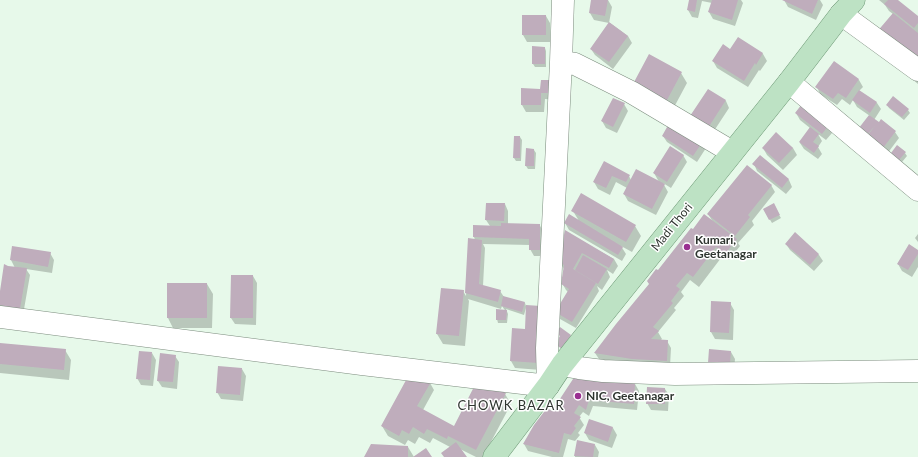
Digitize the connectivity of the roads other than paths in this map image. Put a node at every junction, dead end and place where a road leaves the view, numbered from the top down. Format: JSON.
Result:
{"nodes":[{"id":1,"x":563,"y":0,"type":"edge"},
{"id":2,"x":847,"y":7,"type":"edge"},
{"id":3,"x":561,"y":62,"type":"junction"},
{"id":4,"x":918,"y":70,"type":"edge"},
{"id":5,"x":789,"y":82,"type":"junction"},
{"id":6,"x":732,"y":152,"type":"junction"},
{"id":7,"x":918,"y":190,"type":"edge"},
{"id":8,"x":0,"y":317,"type":"edge"},
{"id":9,"x":562,"y":365,"type":"junction"},
{"id":10,"x":918,"y":371,"type":"edge"},
{"id":11,"x":548,"y":386,"type":"junction"},
{"id":12,"x":494,"y":457,"type":"edge"}],
"edges":[{"from":1,"to":3,"type":"street"},
{"from":2,"to":4,"type":"street"},
{"from":2,"to":5,"type":"main road","name":"Madi Thori"},
{"from":3,"to":6,"type":"street"},
{"from":3,"to":11,"type":"street"},
{"from":5,"to":6,"type":"main road","name":"Madi Thori"},
{"from":5,"to":7,"type":"street"},
{"from":6,"to":9,"type":"main road","name":"Madi Thori"},
{"from":8,"to":11,"type":"street"},
{"from":9,"to":10,"type":"street"},
{"from":9,"to":11,"type":"main road","name":"Madi Thori"},
{"from":11,"to":12,"type":"main road","name":"Madi Thori"}]}
